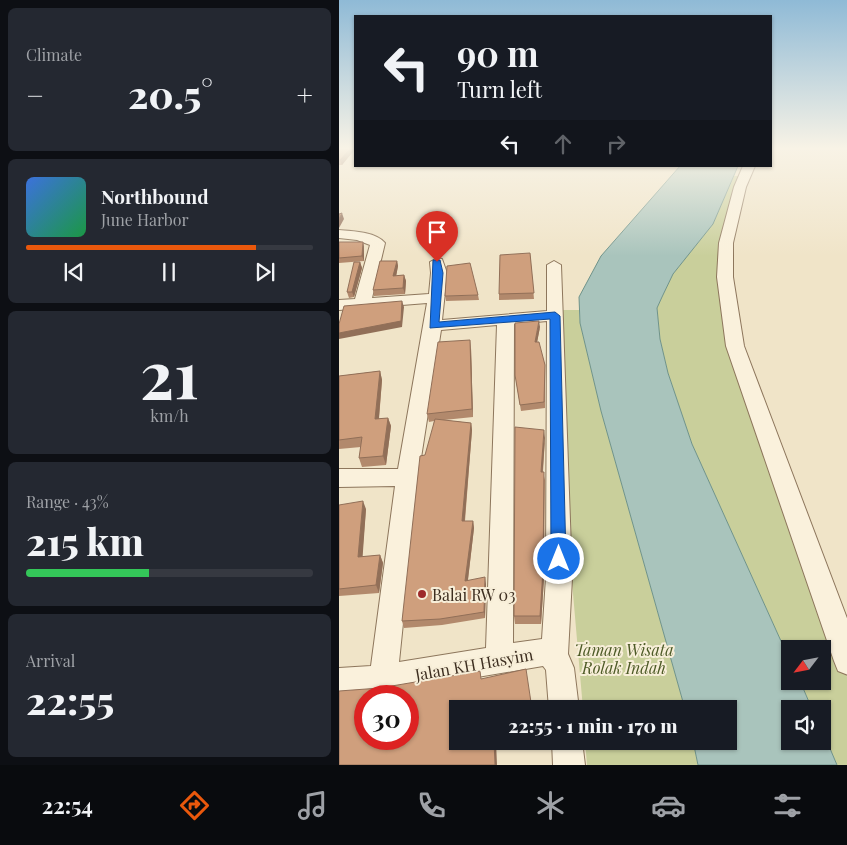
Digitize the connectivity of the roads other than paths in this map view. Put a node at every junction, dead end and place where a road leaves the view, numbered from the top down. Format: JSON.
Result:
{"nodes":[{"id":1,"x":741,"y":185,"type":"edge"},
{"id":2,"x":339,"y":234,"type":"edge"},
{"id":3,"x":437,"y":262,"type":"dead end"},
{"id":4,"x":554,"y":265,"type":"dead end"},
{"id":5,"x":436,"y":298,"type":"junction"},
{"id":6,"x":362,"y":304,"type":"junction"},
{"id":7,"x":339,"y":305,"type":"edge"},
{"id":8,"x":555,"y":316,"type":"junction"},
{"id":9,"x":507,"y":320,"type":"junction"},
{"id":10,"x":433,"y":326,"type":"junction"},
{"id":11,"x":407,"y":476,"type":"junction"},
{"id":12,"x":339,"y":478,"type":"edge"},
{"id":13,"x":554,"y":656,"type":"junction"},
{"id":14,"x":499,"y":659,"type":"junction"},
{"id":15,"x":847,"y":661,"type":"edge"},
{"id":16,"x":383,"y":679,"type":"junction"},
{"id":17,"x":339,"y":682,"type":"edge"},
{"id":18,"x":563,"y":700,"type":"edge"},
{"id":19,"x":568,"y":750,"type":"edge"},
{"id":20,"x":569,"y":765,"type":"edge"}],
"edges":[{"from":1,"to":15,"type":"street"},
{"from":2,"to":6,"type":"street"},
{"from":3,"to":5,"type":"street"},
{"from":4,"to":8,"type":"street"},
{"from":5,"to":6,"type":"street"},
{"from":5,"to":10,"type":"street"},
{"from":6,"to":7,"type":"street"},
{"from":8,"to":9,"type":"street"},
{"from":8,"to":13,"type":"street"},
{"from":9,"to":10,"type":"street"},
{"from":9,"to":14,"type":"street"},
{"from":10,"to":11,"type":"street"},
{"from":11,"to":12,"type":"street"},
{"from":11,"to":16,"type":"street"},
{"from":13,"to":14,"type":"street","name":"Jalan KH Hasyim"},
{"from":13,"to":18,"type":"street","name":"Jalan KH Hasyim"},
{"from":14,"to":16,"type":"street","name":"Jalan KH Hasyim"},
{"from":16,"to":17,"type":"street","name":"Jalan KH Hasyim"},
{"from":19,"to":20,"type":"street"}]}
